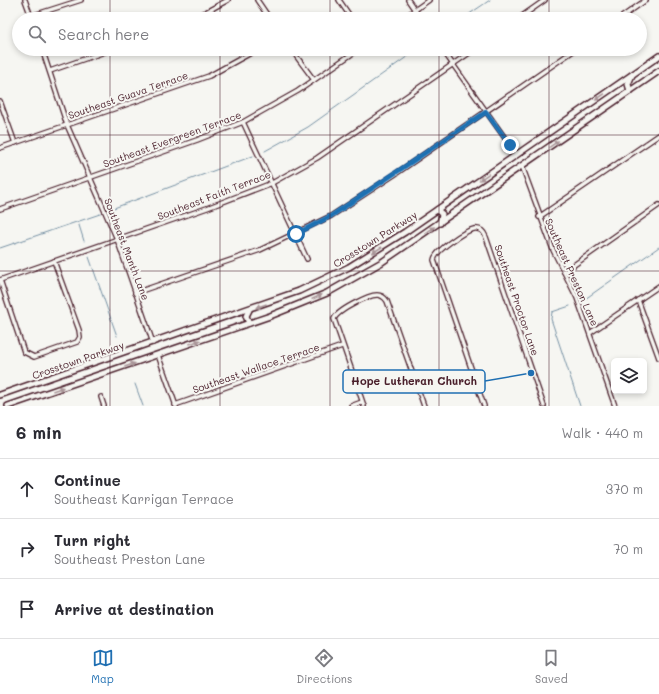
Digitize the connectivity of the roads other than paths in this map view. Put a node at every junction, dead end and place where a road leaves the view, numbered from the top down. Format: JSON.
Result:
{"nodes":[{"id":1,"x":25,"y":0,"type":"edge"},
{"id":2,"x":81,"y":0,"type":"edge"},
{"id":3,"x":228,"y":0,"type":"edge"},
{"id":4,"x":257,"y":0,"type":"edge"},
{"id":5,"x":339,"y":0,"type":"edge"},
{"id":6,"x":408,"y":0,"type":"edge"},
{"id":7,"x":429,"y":0,"type":"edge"},
{"id":8,"x":545,"y":0,"type":"edge"},
{"id":9,"x":646,"y":0,"type":"edge"},
{"id":10,"x":415,"y":10,"type":"junction"},
{"id":11,"x":29,"y":12,"type":"edge"},
{"id":12,"x":48,"y":12,"type":"edge"},
{"id":13,"x":205,"y":12,"type":"edge"},
{"id":14,"x":265,"y":12,"type":"edge"},
{"id":15,"x":347,"y":12,"type":"edge"},
{"id":16,"x":412,"y":12,"type":"edge"},
{"id":17,"x":528,"y":12,"type":"edge"},
{"id":18,"x":629,"y":12,"type":"edge"},
{"id":19,"x":45,"y":56,"type":"edge"},
{"id":20,"x":93,"y":56,"type":"edge"},
{"id":21,"x":245,"y":56,"type":"edge"},
{"id":22,"x":296,"y":56,"type":"edge"},
{"id":23,"x":349,"y":56,"type":"edge"},
{"id":24,"x":447,"y":56,"type":"edge"},
{"id":25,"x":464,"y":56,"type":"edge"},
{"id":26,"x":566,"y":56,"type":"edge"},
{"id":27,"x":659,"y":56,"type":"edge"},
{"id":28,"x":453,"y":64,"type":"junction"},
{"id":29,"x":50,"y":71,"type":"junction"},
{"id":30,"x":659,"y":71,"type":"edge"},
{"id":31,"x":632,"y":74,"type":"junction"},
{"id":32,"x":314,"y":80,"type":"junction"},
{"id":33,"x":630,"y":91,"type":"junction"},
{"id":34,"x":0,"y":101,"type":"edge"},
{"id":35,"x":486,"y":112,"type":"junction"},
{"id":36,"x":243,"y":122,"type":"junction"},
{"id":37,"x":67,"y":125,"type":"junction"},
{"id":38,"x":659,"y":135,"type":"edge"},
{"id":39,"x":15,"y":143,"type":"junction"},
{"id":40,"x":0,"y":148,"type":"edge"},
{"id":41,"x":517,"y":155,"type":"junction"},
{"id":42,"x":522,"y":166,"type":"junction"},
{"id":43,"x":90,"y":178,"type":"junction"},
{"id":44,"x":272,"y":183,"type":"junction"},
{"id":45,"x":659,"y":205,"type":"edge"},
{"id":46,"x":0,"y":209,"type":"edge"},
{"id":47,"x":437,"y":210,"type":"junction"},
{"id":48,"x":539,"y":217,"type":"junction"},
{"id":49,"x":440,"y":223,"type":"junction"},
{"id":50,"x":296,"y":234,"type":"junction"},
{"id":51,"x":117,"y":239,"type":"junction"},
{"id":52,"x":307,"y":259,"type":"dead end"},
{"id":53,"x":54,"y":261,"type":"junction"},
{"id":54,"x":564,"y":272,"type":"junction"},
{"id":55,"x":0,"y":280,"type":"edge"},
{"id":56,"x":659,"y":286,"type":"edge"},
{"id":57,"x":136,"y":293,"type":"junction"},
{"id":58,"x":638,"y":300,"type":"junction"},
{"id":59,"x":249,"y":310,"type":"junction"},
{"id":60,"x":249,"y":323,"type":"junction"},
{"id":61,"x":590,"y":333,"type":"junction"},
{"id":62,"x":153,"y":343,"type":"junction"},
{"id":63,"x":342,"y":346,"type":"junction"},
{"id":64,"x":158,"y":355,"type":"junction"},
{"id":65,"x":659,"y":358,"type":"edge"},
{"id":66,"x":0,"y":395,"type":"edge"},
{"id":67,"x":102,"y":397,"type":"dead end"},
{"id":68,"x":363,"y":404,"type":"edge"},
{"id":69,"x":175,"y":405,"type":"edge"},
{"id":70,"x":8,"y":406,"type":"edge"},
{"id":71,"x":104,"y":406,"type":"edge"},
{"id":72,"x":351,"y":406,"type":"edge"},
{"id":73,"x":424,"y":406,"type":"edge"},
{"id":74,"x":484,"y":406,"type":"edge"},
{"id":75,"x":544,"y":406,"type":"edge"},
{"id":76,"x":615,"y":406,"type":"edge"}],
"edges":[{"from":1,"to":11,"type":"street"},
{"from":2,"to":12,"type":"street"},
{"from":3,"to":13,"type":"street"},
{"from":4,"to":14,"type":"street"},
{"from":5,"to":15,"type":"street"},
{"from":6,"to":10,"type":"street"},
{"from":7,"to":10,"type":"street"},
{"from":8,"to":17,"type":"street"},
{"from":9,"to":18,"type":"street"},
{"from":10,"to":16,"type":"street"},
{"from":19,"to":29,"type":"street","name":"Southeast Manth Lane"},
{"from":20,"to":29,"type":"street"},
{"from":21,"to":37,"type":"street","name":"Southeast Guava Terrace"},
{"from":22,"to":32,"type":"street"},
{"from":23,"to":32,"type":"street","name":"Southeast Evergreen Terrace"},
{"from":24,"to":28,"type":"street"},
{"from":25,"to":28,"type":"street","name":"Southeast Faith Terrace"},
{"from":26,"to":35,"type":"street"},
{"from":27,"to":31,"type":"main road","name":"Crosstown Parkway"},
{"from":28,"to":35,"type":"street"},
{"from":28,"to":44,"type":"street","name":"Southeast Faith Terrace"},
{"from":29,"to":37,"type":"street","name":"Southeast Manth Lane"},
{"from":30,"to":33,"type":"main road"},
{"from":31,"to":33,"type":"main road"},
{"from":31,"to":41,"type":"main road","name":"Crosstown Parkway","one_way":true},
{"from":32,"to":36,"type":"street","name":"Southeast Evergreen Terrace"},
{"from":42,"to":33,"type":"main road","one_way":true},
{"from":34,"to":39,"type":"street"},
{"from":35,"to":41,"type":"street"},
{"from":35,"to":50,"type":"street"},
{"from":36,"to":43,"type":"street","name":"Southeast Evergreen Terrace"},
{"from":36,"to":44,"type":"street"},
{"from":37,"to":39,"type":"street","name":"Southeast Guava Terrace"},
{"from":37,"to":43,"type":"street","name":"Southeast Manth Lane"},
{"from":38,"to":48,"type":"street"},
{"from":39,"to":40,"type":"street","name":"Southeast Guava Terrace"},
{"from":41,"to":47,"type":"main road","name":"Crosstown Parkway","one_way":true},
{"from":42,"to":48,"type":"street","name":"Southeast Preston Lane"},
{"from":42,"to":49,"type":"main road"},
{"from":43,"to":46,"type":"street","name":"Southeast Evergreen Terrace"},
{"from":43,"to":51,"type":"street","name":"Southeast Manth Lane"},
{"from":44,"to":50,"type":"street"},
{"from":44,"to":51,"type":"street","name":"Southeast Faith Terrace"},
{"from":45,"to":54,"type":"street"},
{"from":47,"to":49,"type":"main road"},
{"from":47,"to":59,"type":"main road","name":"Crosstown Parkway","one_way":true},
{"from":48,"to":54,"type":"street","name":"Southeast Preston Lane"},
{"from":60,"to":49,"type":"main road","one_way":true},
{"from":50,"to":52,"type":"street"},
{"from":50,"to":57,"type":"street"},
{"from":51,"to":53,"type":"street","name":"Southeast Faith Terrace"},
{"from":51,"to":57,"type":"street","name":"Southeast Manth Lane"},
{"from":53,"to":55,"type":"street","name":"Southeast Faith Terrace"},
{"from":53,"to":55,"type":"street"},
{"from":54,"to":61,"type":"street","name":"Southeast Preston Lane"},
{"from":56,"to":58,"type":"street"},
{"from":57,"to":62,"type":"street","name":"Southeast Manth Lane"},
{"from":58,"to":61,"type":"street"},
{"from":58,"to":65,"type":"street"},
{"from":59,"to":60,"type":"main road"},
{"from":59,"to":62,"type":"main road","name":"Crosstown Parkway"},
{"from":64,"to":60,"type":"main road","one_way":true},
{"from":61,"to":76,"type":"street","name":"Southeast Preston Lane"},
{"from":62,"to":66,"type":"main road","name":"Crosstown Parkway"},
{"from":63,"to":68,"type":"street"},
{"from":63,"to":69,"type":"street","name":"Southeast Wallace Terrace"},
{"from":63,"to":73,"type":"street"},
{"from":64,"to":69,"type":"street"},
{"from":70,"to":64,"type":"main road","one_way":true},
{"from":67,"to":71,"type":"street"},
{"from":68,"to":72,"type":"street"},
{"from":74,"to":75,"type":"street","name":"Southeast Proctor Lane"}]}
